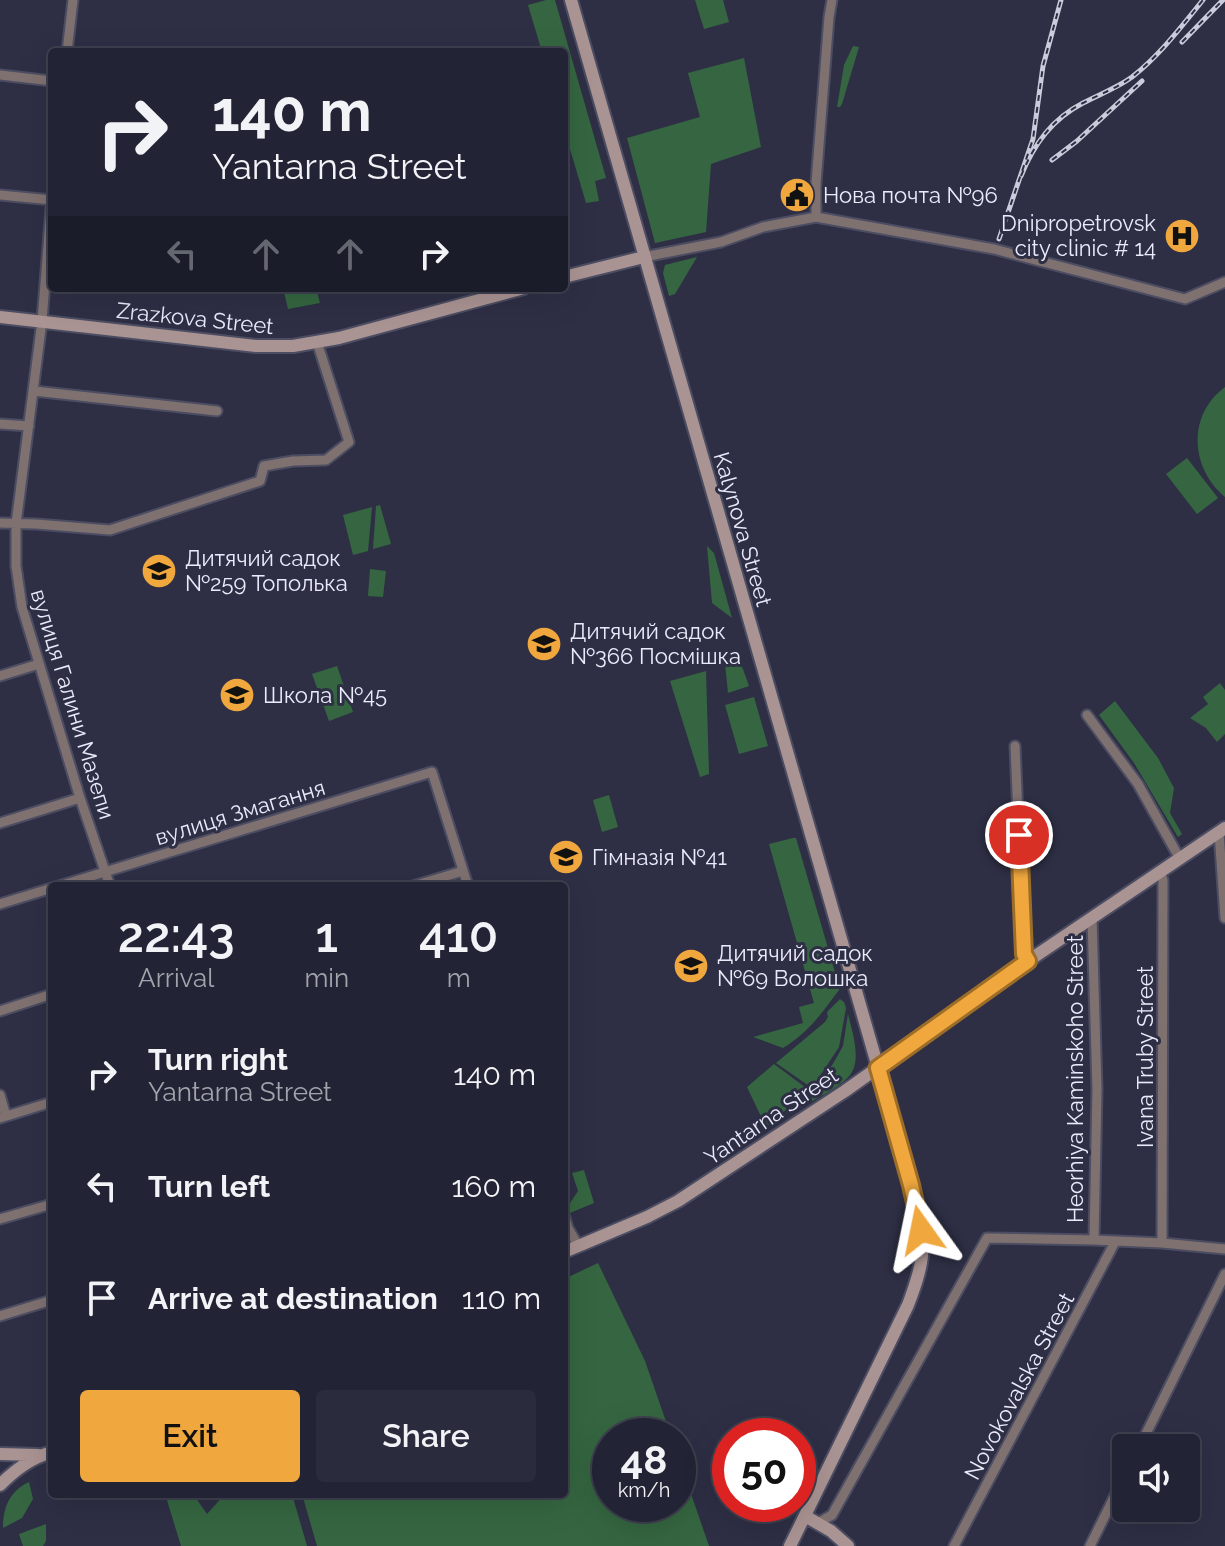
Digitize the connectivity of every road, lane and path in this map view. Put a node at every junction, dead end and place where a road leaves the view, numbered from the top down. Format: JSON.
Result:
{"nodes":[{"id":1,"x":73,"y":0,"type":"edge"},
{"id":2,"x":571,"y":0,"type":"edge"},
{"id":3,"x":832,"y":0,"type":"edge"},
{"id":4,"x":67,"y":48,"type":"edge"},
{"id":5,"x":0,"y":75,"type":"edge"},
{"id":6,"x":48,"y":81,"type":"edge"},
{"id":7,"x":0,"y":195,"type":"edge"},
{"id":8,"x":48,"y":198,"type":"edge"},
{"id":9,"x":816,"y":217,"type":"junction"},
{"id":10,"x":48,"y":247,"type":"edge"},
{"id":11,"x":644,"y":257,"type":"junction"},
{"id":12,"x":568,"y":276,"type":"edge"},
{"id":13,"x":1225,"y":282,"type":"edge"},
{"id":14,"x":509,"y":292,"type":"edge"},
{"id":15,"x":0,"y":317,"type":"edge"},
{"id":16,"x":42,"y":321,"type":"junction"},
{"id":17,"x":317,"y":342,"type":"junction"},
{"id":18,"x":34,"y":391,"type":"junction"},
{"id":19,"x":217,"y":411,"type":"dead end"},
{"id":20,"x":0,"y":424,"type":"edge"},
{"id":21,"x":29,"y":426,"type":"junction"},
{"id":22,"x":0,"y":523,"type":"edge"},
{"id":23,"x":16,"y":524,"type":"junction"},
{"id":24,"x":39,"y":664,"type":"junction"},
{"id":25,"x":0,"y":676,"type":"edge"},
{"id":26,"x":1087,"y":715,"type":"dead end"},
{"id":27,"x":1015,"y":746,"type":"dead end"},
{"id":28,"x":80,"y":798,"type":"junction"},
{"id":29,"x":0,"y":823,"type":"edge"},
{"id":30,"x":1222,"y":830,"type":"edge"},
{"id":31,"x":1180,"y":859,"type":"junction"},
{"id":32,"x":106,"y":871,"type":"junction"},
{"id":33,"x":463,"y":871,"type":"junction"},
{"id":34,"x":1160,"y":872,"type":"junction"},
{"id":35,"x":72,"y":882,"type":"edge"},
{"id":36,"x":109,"y":882,"type":"edge"},
{"id":37,"x":426,"y":882,"type":"edge"},
{"id":38,"x":467,"y":882,"type":"edge"},
{"id":39,"x":48,"y":889,"type":"edge"},
{"id":40,"x":0,"y":904,"type":"edge"},
{"id":41,"x":1092,"y":918,"type":"junction"},
{"id":42,"x":1225,"y":918,"type":"edge"},
{"id":43,"x":1028,"y":961,"type":"junction"},
{"id":44,"x":48,"y":995,"type":"edge"},
{"id":45,"x":0,"y":1011,"type":"edge"},
{"id":46,"x":878,"y":1068,"type":"junction"},
{"id":47,"x":0,"y":1095,"type":"edge"},
{"id":48,"x":48,"y":1103,"type":"edge"},
{"id":49,"x":3,"y":1117,"type":"edge"},
{"id":50,"x":48,"y":1205,"type":"edge"},
{"id":51,"x":0,"y":1219,"type":"edge"},
{"id":52,"x":568,"y":1228,"type":"edge"},
{"id":53,"x":1094,"y":1240,"type":"junction"},
{"id":54,"x":1115,"y":1242,"type":"junction"},
{"id":55,"x":1162,"y":1243,"type":"junction"},
{"id":56,"x":578,"y":1245,"type":"junction"},
{"id":57,"x":1225,"y":1249,"type":"edge"},
{"id":58,"x":568,"y":1250,"type":"edge"},
{"id":59,"x":1225,"y":1274,"type":"edge"},
{"id":60,"x":48,"y":1301,"type":"edge"},
{"id":61,"x":0,"y":1316,"type":"edge"},
{"id":62,"x":1146,"y":1434,"type":"edge"},
{"id":63,"x":0,"y":1454,"type":"edge"},
{"id":64,"x":46,"y":1454,"type":"edge"},
{"id":65,"x":0,"y":1467,"type":"edge"},
{"id":66,"x":0,"y":1485,"type":"edge"},
{"id":67,"x":816,"y":1493,"type":"edge"},
{"id":68,"x":1112,"y":1501,"type":"edge"},
{"id":69,"x":802,"y":1522,"type":"edge"},
{"id":70,"x":818,"y":1523,"type":"joint"},
{"id":71,"x":790,"y":1546,"type":"edge"},
{"id":72,"x":848,"y":1546,"type":"edge"},
{"id":73,"x":954,"y":1546,"type":"edge"},
{"id":74,"x":1090,"y":1546,"type":"edge"}],
"edges":[{"from":1,"to":4,"type":"street"},
{"from":2,"to":11,"type":"main road","name":"Kalynova Street"},
{"from":3,"to":9,"type":"street"},
{"from":5,"to":6,"type":"street"},
{"from":7,"to":8,"type":"street"},
{"from":9,"to":11,"type":"street"},
{"from":9,"to":13,"type":"street"},
{"from":10,"to":16,"type":"street","name":"вулиця Галини Мазепи"},
{"from":11,"to":12,"type":"main road"},
{"from":11,"to":46,"type":"main road","name":"Kalynova Street"},
{"from":14,"to":17,"type":"main road","name":"Zrazkova Street"},
{"from":15,"to":16,"type":"main road","name":"Zrazkova Street"},
{"from":16,"to":17,"type":"main road","name":"Zrazkova Street"},
{"from":16,"to":18,"type":"street","name":"вулиця Галини Мазепи"},
{"from":17,"to":23,"type":"street"},
{"from":18,"to":19,"type":"street"},
{"from":18,"to":21,"type":"street","name":"вулиця Галини Мазепи"},
{"from":20,"to":21,"type":"street"},
{"from":21,"to":23,"type":"street","name":"вулиця Галини Мазепи"},
{"from":22,"to":23,"type":"street"},
{"from":23,"to":24,"type":"street","name":"вулиця Галини Мазепи"},
{"from":24,"to":25,"type":"street"},
{"from":24,"to":28,"type":"street","name":"вулиця Галини Мазепи"},
{"from":26,"to":31,"type":"street"},
{"from":27,"to":43,"type":"street"},
{"from":28,"to":29,"type":"street"},
{"from":28,"to":32,"type":"street","name":"вулиця Галини Мазепи"},
{"from":30,"to":31,"type":"main road","name":"Yantarna Street"},
{"from":30,"to":42,"type":"street"},
{"from":31,"to":34,"type":"main road","name":"Yantarna Street"},
{"from":32,"to":33,"type":"street","name":"вулиця Змагання"},
{"from":32,"to":35,"type":"street","name":"вулиця Змагання"},
{"from":32,"to":36,"type":"street","name":"вулиця Галини Мазепи"},
{"from":33,"to":37,"type":"street"},
{"from":33,"to":38,"type":"street"},
{"from":34,"to":41,"type":"main road","name":"Yantarna Street"},
{"from":34,"to":55,"type":"street","name":"Ivana Truby Street"},
{"from":39,"to":40,"type":"street"},
{"from":41,"to":43,"type":"main road","name":"Yantarna Street"},
{"from":41,"to":53,"type":"street","name":"Heorhiya Kaminskoho Street"},
{"from":43,"to":46,"type":"main road","name":"Yantarna Street"},
{"from":44,"to":45,"type":"street"},
{"from":46,"to":56,"type":"main road","name":"Yantarna Street"},
{"from":46,"to":67,"type":"main road","name":"Kalynova Street"},
{"from":47,"to":49,"type":"street"},
{"from":48,"to":49,"type":"street"},
{"from":50,"to":51,"type":"street"},
{"from":52,"to":56,"type":"street"},
{"from":53,"to":54,"type":"street"},
{"from":53,"to":70,"type":"street"},
{"from":54,"to":55,"type":"street"},
{"from":54,"to":73,"type":"street","name":"Novokovalska Street"},
{"from":55,"to":57,"type":"street"},
{"from":56,"to":58,"type":"main road","name":"Yantarna Street"},
{"from":59,"to":62,"type":"street"},
{"from":60,"to":61,"type":"street"},
{"from":63,"to":64,"type":"main road"},
{"from":64,"to":66,"type":"main road"},
{"from":65,"to":66,"type":"main road"},
{"from":68,"to":74,"type":"street"},
{"from":69,"to":71,"type":"main road","name":"Kalynova Street"},
{"from":70,"to":72,"type":"main road"}]}
